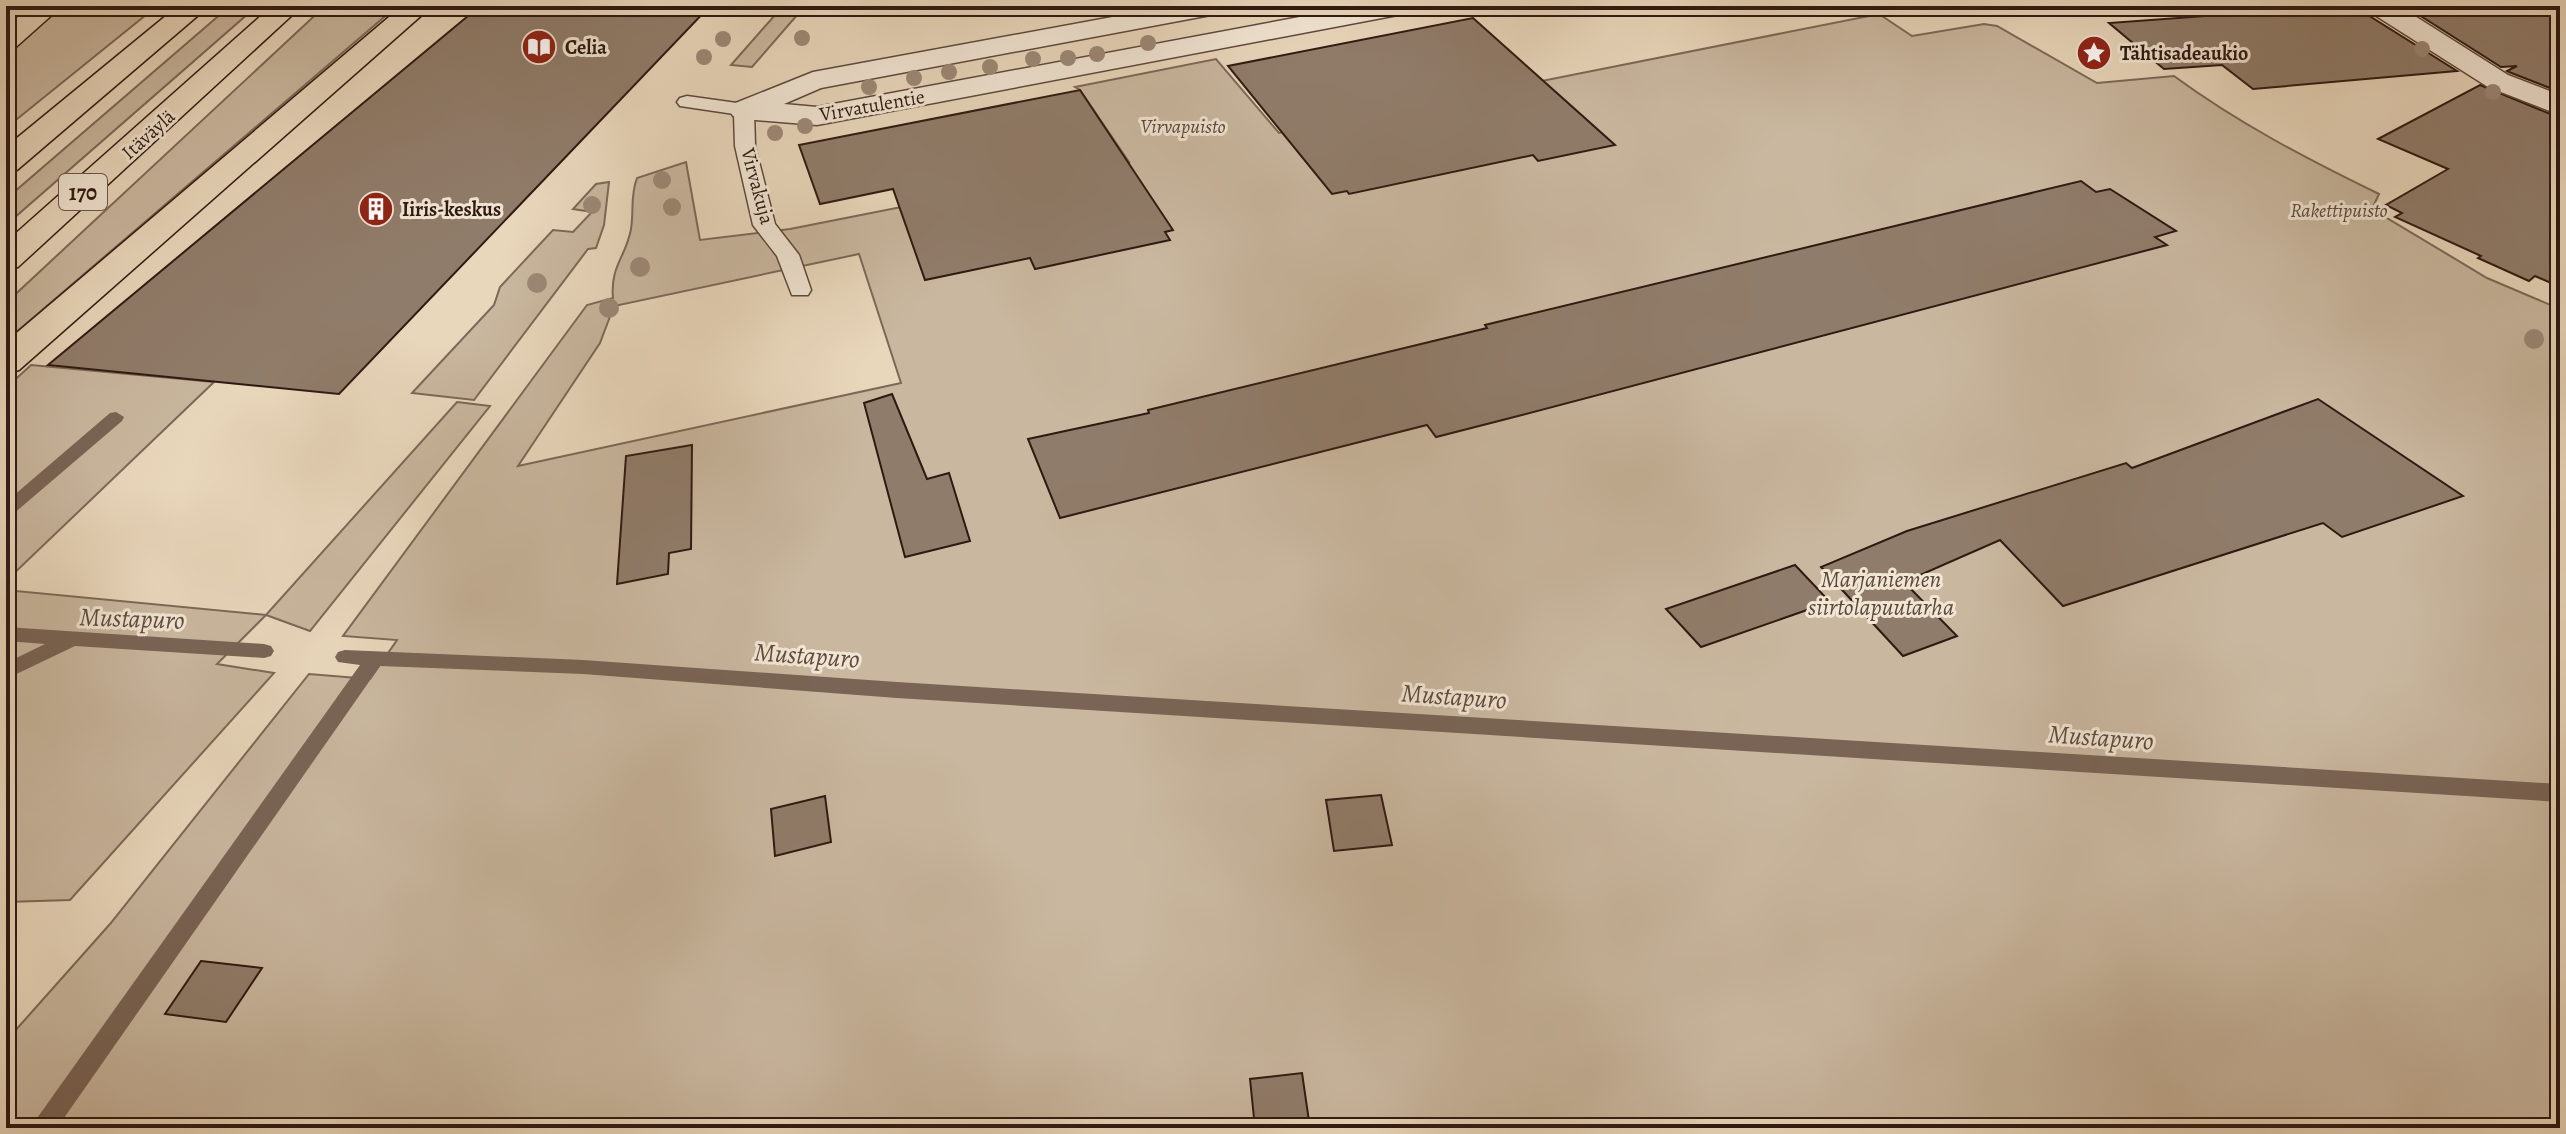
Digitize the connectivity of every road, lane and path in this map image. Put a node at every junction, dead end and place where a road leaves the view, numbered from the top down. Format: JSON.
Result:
{"nodes":[{"id":1,"x":48,"y":6,"type":"edge"},
{"id":2,"x":195,"y":6,"type":"edge"},
{"id":3,"x":288,"y":6,"type":"edge"},
{"id":4,"x":418,"y":6,"type":"edge"},
{"id":5,"x":1216,"y":6,"type":"edge"},
{"id":6,"x":1403,"y":6,"type":"edge"},
{"id":7,"x":2380,"y":6,"type":"edge"},
{"id":8,"x":1158,"y":16,"type":"junction"},
{"id":9,"x":6,"y":41,"type":"edge"},
{"id":10,"x":1183,"y":47,"type":"junction"},
{"id":11,"x":687,"y":102,"type":"dead end"},
{"id":12,"x":2560,"y":106,"type":"edge"},
{"id":13,"x":744,"y":110,"type":"junction"},
{"id":14,"x":6,"y":163,"type":"edge"},
{"id":15,"x":6,"y":260,"type":"edge"},
{"id":16,"x":800,"y":290,"type":"dead end"},
{"id":17,"x":6,"y":362,"type":"edge"}],
"edges":[{"from":1,"to":9,"type":"highway"},
{"from":2,"to":14,"type":"highway"},
{"from":3,"to":15,"type":"highway","name":"Itäväylä","number":"170"},
{"from":4,"to":17,"type":"highway"},
{"from":5,"to":8,"type":"street","name":"Virvatulentie"},
{"from":6,"to":10,"type":"street","name":"Virvatulentie"},
{"from":7,"to":12,"type":"street"},
{"from":8,"to":10,"type":"street"},
{"from":8,"to":13,"type":"street","name":"Virvatulentie"},
{"from":10,"to":13,"type":"street","name":"Virvatulentie"},
{"from":11,"to":13,"type":"lane"},
{"from":13,"to":16,"type":"lane","name":"Virvakuja"}]}
